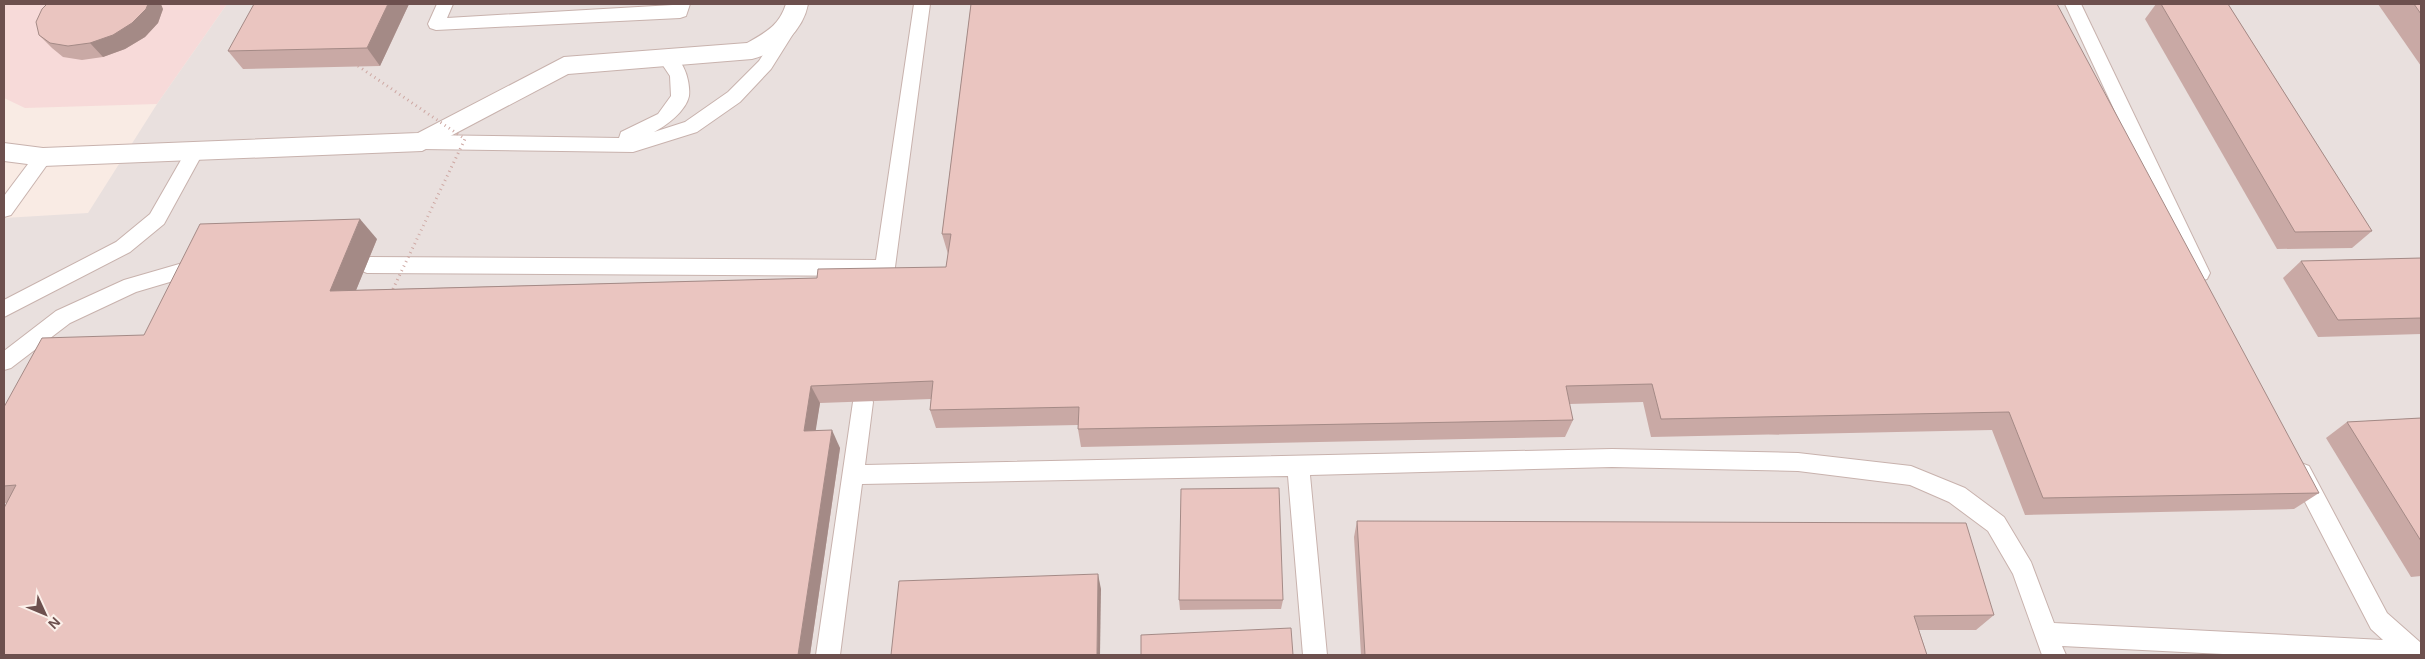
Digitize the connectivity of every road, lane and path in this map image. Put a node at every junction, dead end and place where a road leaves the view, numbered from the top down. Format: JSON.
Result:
{"nodes":[{"id":1,"x":445,"y":4,"type":"edge"},
{"id":2,"x":682,"y":4,"type":"edge"},
{"id":3,"x":922,"y":4,"type":"edge"},
{"id":4,"x":2073,"y":4,"type":"edge"},
{"id":5,"x":795,"y":12,"type":"edge"},
{"id":6,"x":667,"y":58,"type":"junction"},
{"id":7,"x":358,"y":66,"type":"edge"},
{"id":8,"x":422,"y":142,"type":"junction"},
{"id":9,"x":611,"y":145,"type":"junction"},
{"id":10,"x":195,"y":151,"type":"junction"},
{"id":11,"x":4,"y":152,"type":"edge"},
{"id":12,"x":43,"y":157,"type":"junction"},
{"id":13,"x":4,"y":210,"type":"edge"},
{"id":14,"x":209,"y":264,"type":"edge"},
{"id":15,"x":368,"y":265,"type":"dead end"},
{"id":16,"x":885,"y":268,"type":"junction"},
{"id":17,"x":882,"y":288,"type":"edge"},
{"id":18,"x":2207,"y":288,"type":"edge"},
{"id":19,"x":388,"y":300,"type":"edge"},
{"id":20,"x":4,"y":309,"type":"edge"},
{"id":21,"x":4,"y":362,"type":"edge"},
{"id":22,"x":863,"y":402,"type":"edge"},
{"id":23,"x":2292,"y":455,"type":"edge"},
{"id":24,"x":1298,"y":466,"type":"junction"},
{"id":25,"x":853,"y":474,"type":"junction"},
{"id":26,"x":2046,"y":634,"type":"junction"},
{"id":27,"x":2417,"y":653,"type":"edge"},
{"id":28,"x":828,"y":655,"type":"edge"},
{"id":29,"x":1315,"y":655,"type":"edge"},
{"id":30,"x":2054,"y":655,"type":"edge"}],
"edges":[{"from":1,"to":2,"type":"lane"},
{"from":3,"to":16,"type":"lane"},
{"from":4,"to":18,"type":"lane"},
{"from":5,"to":6,"type":"street"},
{"from":5,"to":9,"type":"lane"},
{"from":6,"to":8,"type":"street"},
{"from":6,"to":9,"type":"lane"},
{"from":7,"to":19,"type":"path","bridge":true},
{"from":8,"to":9,"type":"lane"},
{"from":8,"to":10,"type":"street"},
{"from":10,"to":12,"type":"street"},
{"from":10,"to":20,"type":"lane"},
{"from":11,"to":12,"type":"street"},
{"from":12,"to":13,"type":"lane"},
{"from":14,"to":21,"type":"lane"},
{"from":15,"to":16,"type":"lane"},
{"from":16,"to":17,"type":"lane"},
{"from":22,"to":25,"type":"lane"},
{"from":23,"to":27,"type":"lane"},
{"from":24,"to":25,"type":"lane"},
{"from":24,"to":26,"type":"lane"},
{"from":24,"to":29,"type":"lane"},
{"from":25,"to":28,"type":"lane"},
{"from":26,"to":27,"type":"lane"},
{"from":26,"to":30,"type":"lane"}]}
